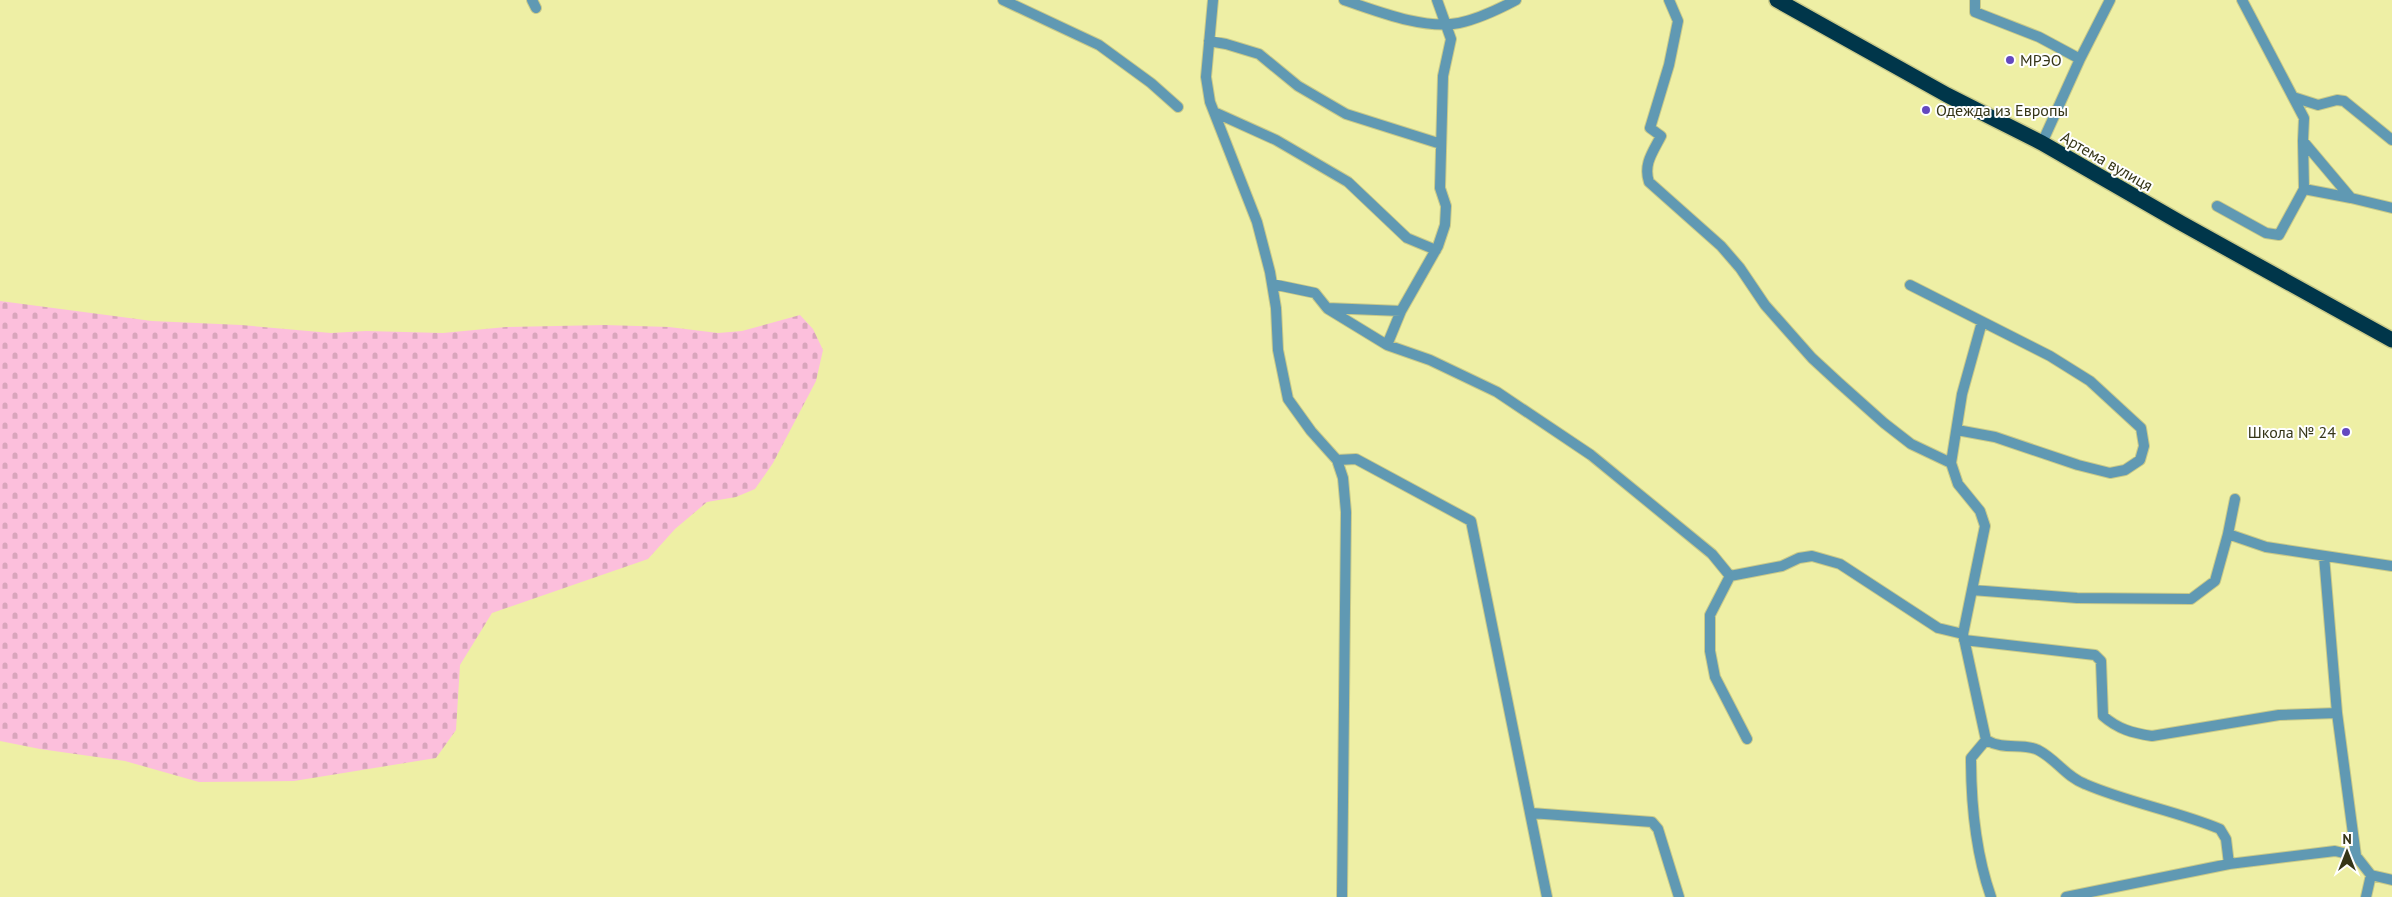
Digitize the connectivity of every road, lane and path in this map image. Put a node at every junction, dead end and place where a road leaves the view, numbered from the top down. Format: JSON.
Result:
{"nodes":[{"id":1,"x":1003,"y":0,"type":"edge"},
{"id":2,"x":1213,"y":0,"type":"edge"},
{"id":3,"x":1344,"y":0,"type":"edge"},
{"id":4,"x":1437,"y":0,"type":"edge"},
{"id":5,"x":1516,"y":0,"type":"edge"},
{"id":6,"x":1669,"y":0,"type":"edge"},
{"id":7,"x":1777,"y":0,"type":"edge"},
{"id":8,"x":1975,"y":0,"type":"edge"},
{"id":9,"x":2110,"y":0,"type":"edge"},
{"id":10,"x":2242,"y":0,"type":"edge"},
{"id":11,"x":1446,"y":24,"type":"junction"},
{"id":12,"x":1209,"y":41,"type":"junction"},
{"id":13,"x":2080,"y":58,"type":"junction"},
{"id":14,"x":2294,"y":97,"type":"junction"},
{"id":15,"x":1178,"y":107,"type":"dead end"},
{"id":16,"x":1214,"y":112,"type":"junction"},
{"id":17,"x":2392,"y":140,"type":"edge"},
{"id":18,"x":2303,"y":142,"type":"junction"},
{"id":19,"x":2042,"y":143,"type":"junction"},
{"id":20,"x":1441,"y":144,"type":"junction"},
{"id":21,"x":2304,"y":189,"type":"junction"},
{"id":22,"x":2351,"y":198,"type":"junction"},
{"id":23,"x":2217,"y":206,"type":"dead end"},
{"id":24,"x":2392,"y":208,"type":"edge"},
{"id":25,"x":1436,"y":250,"type":"junction"},
{"id":26,"x":1272,"y":284,"type":"junction"},
{"id":27,"x":1910,"y":285,"type":"dead end"},
{"id":28,"x":1327,"y":308,"type":"junction"},
{"id":29,"x":1401,"y":311,"type":"junction"},
{"id":30,"x":1982,"y":322,"type":"junction"},
{"id":31,"x":2392,"y":340,"type":"edge"},
{"id":32,"x":1387,"y":345,"type":"junction"},
{"id":33,"x":1957,"y":430,"type":"junction"},
{"id":34,"x":1337,"y":460,"type":"junction"},
{"id":35,"x":1952,"y":463,"type":"junction"},
{"id":36,"x":2235,"y":499,"type":"dead end"},
{"id":37,"x":2228,"y":534,"type":"junction"},
{"id":38,"x":2324,"y":556,"type":"junction"},
{"id":39,"x":2392,"y":566,"type":"edge"},
{"id":40,"x":1730,"y":576,"type":"junction"},
{"id":41,"x":1972,"y":590,"type":"junction"},
{"id":42,"x":1963,"y":637,"type":"junction"},
{"id":43,"x":2337,"y":713,"type":"junction"},
{"id":44,"x":1747,"y":739,"type":"dead end"},
{"id":45,"x":1986,"y":740,"type":"junction"},
{"id":46,"x":1531,"y":813,"type":"junction"},
{"id":47,"x":2356,"y":856,"type":"junction"},
{"id":48,"x":2229,"y":864,"type":"junction"},
{"id":49,"x":2372,"y":874,"type":"junction"},
{"id":50,"x":2392,"y":880,"type":"edge"},
{"id":51,"x":1342,"y":897,"type":"edge"},
{"id":52,"x":1547,"y":897,"type":"edge"},
{"id":53,"x":1679,"y":897,"type":"edge"},
{"id":54,"x":1991,"y":897,"type":"edge"},
{"id":55,"x":2066,"y":897,"type":"edge"},
{"id":56,"x":2366,"y":897,"type":"edge"}],
"edges":[{"from":1,"to":15,"type":"street"},
{"from":2,"to":12,"type":"street"},
{"from":3,"to":11,"type":"street"},
{"from":4,"to":11,"type":"street"},
{"from":5,"to":11,"type":"street"},
{"from":6,"to":35,"type":"street"},
{"from":7,"to":19,"type":"highway","name":"Артема вулиця"},
{"from":8,"to":13,"type":"street"},
{"from":9,"to":13,"type":"street"},
{"from":10,"to":14,"type":"street"},
{"from":11,"to":20,"type":"street"},
{"from":12,"to":16,"type":"street"},
{"from":12,"to":20,"type":"street"},
{"from":13,"to":19,"type":"street"},
{"from":14,"to":17,"type":"street"},
{"from":14,"to":18,"type":"street"},
{"from":16,"to":25,"type":"street"},
{"from":16,"to":26,"type":"street"},
{"from":18,"to":21,"type":"street"},
{"from":18,"to":22,"type":"street"},
{"from":19,"to":31,"type":"highway","name":"Артема вулиця"},
{"from":20,"to":25,"type":"street"},
{"from":21,"to":22,"type":"street"},
{"from":21,"to":23,"type":"street"},
{"from":22,"to":24,"type":"street"},
{"from":25,"to":29,"type":"street"},
{"from":26,"to":28,"type":"street"},
{"from":26,"to":34,"type":"street"},
{"from":27,"to":30,"type":"street"},
{"from":28,"to":29,"type":"street"},
{"from":28,"to":32,"type":"street"},
{"from":29,"to":32,"type":"street"},
{"from":30,"to":33,"type":"street"},
{"from":30,"to":33,"type":"street"},
{"from":32,"to":40,"type":"street"},
{"from":33,"to":35,"type":"street"},
{"from":34,"to":46,"type":"street"},
{"from":34,"to":51,"type":"street"},
{"from":35,"to":41,"type":"street"},
{"from":36,"to":37,"type":"street"},
{"from":37,"to":38,"type":"street"},
{"from":37,"to":41,"type":"street"},
{"from":38,"to":39,"type":"street"},
{"from":38,"to":43,"type":"street"},
{"from":40,"to":42,"type":"street"},
{"from":40,"to":44,"type":"street"},
{"from":41,"to":42,"type":"street"},
{"from":42,"to":43,"type":"street"},
{"from":42,"to":45,"type":"street"},
{"from":43,"to":47,"type":"street"},
{"from":45,"to":48,"type":"street"},
{"from":45,"to":54,"type":"street"},
{"from":46,"to":52,"type":"street"},
{"from":46,"to":53,"type":"street"},
{"from":47,"to":48,"type":"street"},
{"from":47,"to":49,"type":"street"},
{"from":48,"to":55,"type":"street"},
{"from":49,"to":50,"type":"street"},
{"from":49,"to":56,"type":"street"}]}
